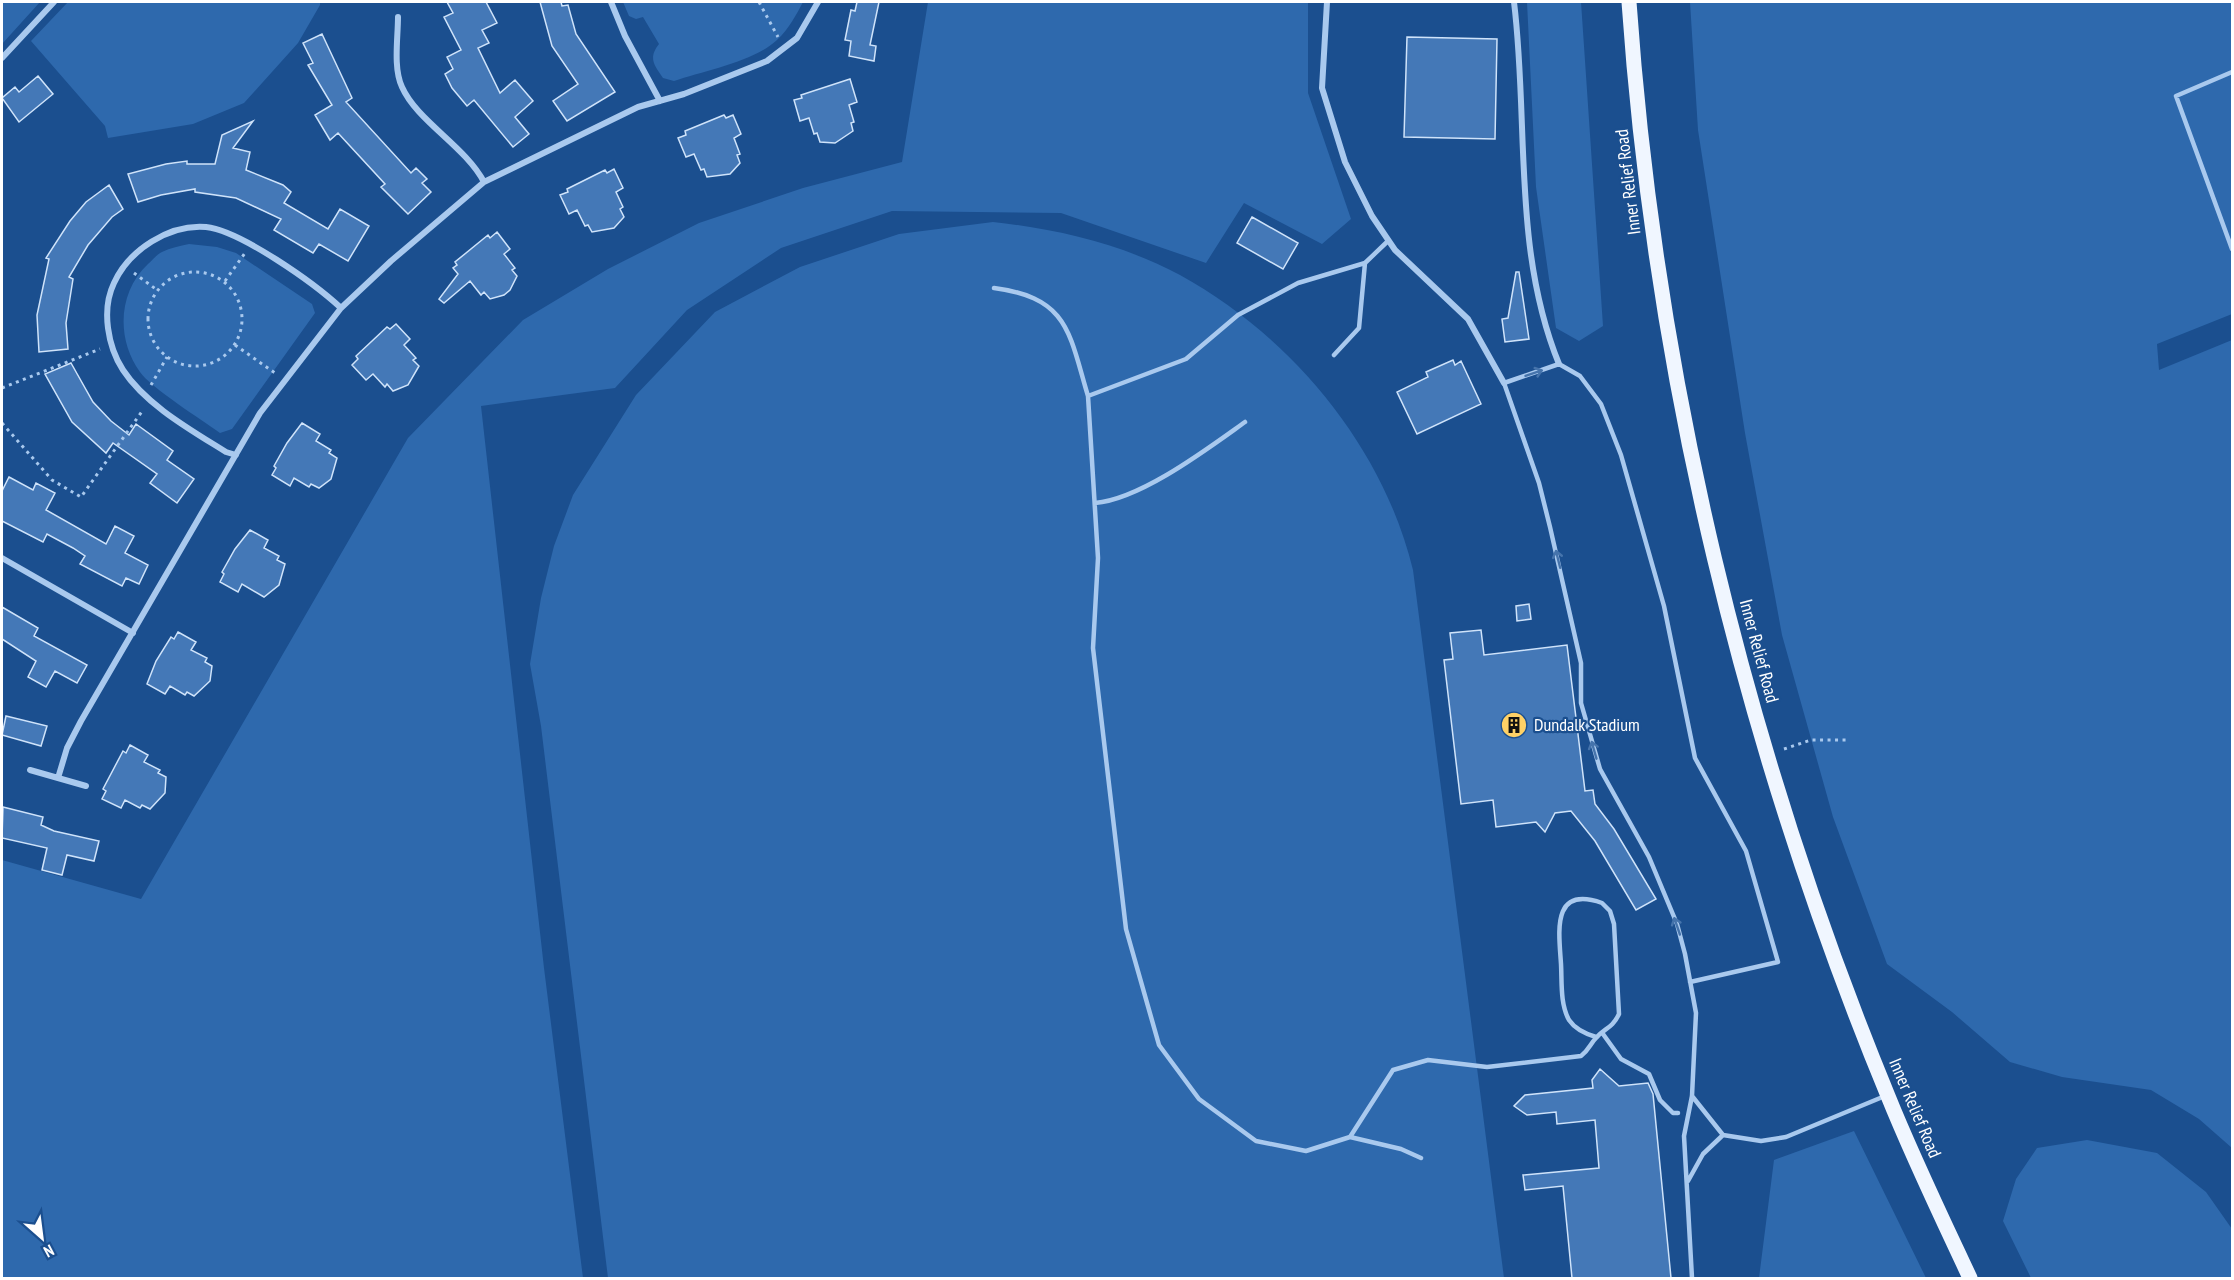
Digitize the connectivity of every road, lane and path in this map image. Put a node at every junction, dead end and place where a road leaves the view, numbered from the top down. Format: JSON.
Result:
{"nodes":[{"id":1,"x":54,"y":2,"type":"edge"},
{"id":2,"x":611,"y":2,"type":"edge"},
{"id":3,"x":759,"y":2,"type":"edge"},
{"id":4,"x":818,"y":2,"type":"edge"},
{"id":5,"x":1327,"y":2,"type":"edge"},
{"id":6,"x":1514,"y":2,"type":"edge"},
{"id":7,"x":1629,"y":2,"type":"edge"},
{"id":8,"x":398,"y":17,"type":"dead end"},
{"id":9,"x":785,"y":49,"type":"junction"},
{"id":10,"x":2,"y":58,"type":"edge"},
{"id":11,"x":2232,"y":72,"type":"edge"},
{"id":12,"x":660,"y":101,"type":"junction"},
{"id":13,"x":484,"y":182,"type":"junction"},
{"id":14,"x":1388,"y":241,"type":"junction"},
{"id":15,"x":250,"y":245,"type":"junction"},
{"id":16,"x":2232,"y":249,"type":"edge"},
{"id":17,"x":1365,"y":262,"type":"junction"},
{"id":18,"x":126,"y":267,"type":"junction"},
{"id":19,"x":225,"y":281,"type":"junction"},
{"id":20,"x":994,"y":288,"type":"dead end"},
{"id":21,"x":157,"y":290,"type":"junction"},
{"id":22,"x":341,"y":308,"type":"junction"},
{"id":23,"x":110,"y":345,"type":"junction"},
{"id":24,"x":235,"y":345,"type":"junction"},
{"id":25,"x":1334,"y":355,"type":"dead end"},
{"id":26,"x":166,"y":357,"type":"junction"},
{"id":27,"x":1559,"y":364,"type":"junction"},
{"id":28,"x":284,"y":380,"type":"junction"},
{"id":29,"x":1504,"y":383,"type":"junction"},
{"id":30,"x":2,"y":388,"type":"edge"},
{"id":31,"x":1088,"y":396,"type":"junction"},
{"id":32,"x":148,"y":397,"type":"junction"},
{"id":33,"x":1245,"y":422,"type":"dead end"},
{"id":34,"x":2,"y":423,"type":"edge"},
{"id":35,"x":236,"y":455,"type":"junction"},
{"id":36,"x":1095,"y":503,"type":"junction"},
{"id":37,"x":2,"y":558,"type":"edge"},
{"id":38,"x":133,"y":633,"type":"junction"},
{"id":39,"x":1846,"y":740,"type":"dead end"},
{"id":40,"x":1768,"y":754,"type":"junction"},
{"id":41,"x":30,"y":770,"type":"dead end"},
{"id":42,"x":58,"y":778,"type":"junction"},
{"id":43,"x":86,"y":786,"type":"dead end"},
{"id":44,"x":1690,"y":982,"type":"junction"},
{"id":45,"x":1603,"y":1034,"type":"junction"},
{"id":46,"x":1596,"y":1037,"type":"junction"},
{"id":47,"x":1887,"y":1095,"type":"junction"},
{"id":48,"x":1692,"y":1096,"type":"junction"},
{"id":49,"x":1678,"y":1113,"type":"dead end"},
{"id":50,"x":1723,"y":1135,"type":"junction"},
{"id":51,"x":1350,"y":1137,"type":"junction"},
{"id":52,"x":1421,"y":1158,"type":"dead end"},
{"id":53,"x":1687,"y":1182,"type":"junction"},
{"id":54,"x":1692,"y":1278,"type":"edge"},
{"id":55,"x":1970,"y":1278,"type":"edge"}],
"edges":[{"from":1,"to":10,"type":"street"},
{"from":2,"to":12,"type":"street"},
{"from":3,"to":9,"type":"path"},
{"from":4,"to":9,"type":"street"},
{"from":5,"to":14,"type":"street"},
{"from":6,"to":27,"type":"street"},
{"from":7,"to":40,"type":"main road","name":"Inner Relief Road"},
{"from":8,"to":13,"type":"street"},
{"from":9,"to":12,"type":"street"},
{"from":11,"to":16,"type":"lane"},
{"from":12,"to":13,"type":"street"},
{"from":13,"to":22,"type":"street"},
{"from":14,"to":17,"type":"lane"},
{"from":14,"to":29,"type":"street"},
{"from":15,"to":18,"type":"street"},
{"from":15,"to":19,"type":"path"},
{"from":15,"to":22,"type":"street"},
{"from":17,"to":25,"type":"lane"},
{"from":17,"to":31,"type":"lane"},
{"from":18,"to":21,"type":"path"},
{"from":18,"to":23,"type":"street"},
{"from":19,"to":21,"type":"path"},
{"from":19,"to":24,"type":"path"},
{"from":20,"to":31,"type":"lane"},
{"from":21,"to":26,"type":"path"},
{"from":22,"to":28,"type":"street"},
{"from":23,"to":30,"type":"path"},
{"from":23,"to":32,"type":"street"},
{"from":24,"to":26,"type":"path"},
{"from":24,"to":28,"type":"path"},
{"from":26,"to":32,"type":"path"},
{"from":29,"to":27,"type":"lane","one_way":true},
{"from":27,"to":44,"type":"lane"},
{"from":28,"to":35,"type":"street"},
{"from":44,"to":29,"type":"lane","one_way":true},
{"from":31,"to":36,"type":"lane"},
{"from":32,"to":34,"type":"path"},
{"from":32,"to":35,"type":"street"},
{"from":33,"to":36,"type":"lane"},
{"from":35,"to":38,"type":"street"},
{"from":36,"to":51,"type":"lane"},
{"from":37,"to":38,"type":"street"},
{"from":38,"to":42,"type":"street"},
{"from":39,"to":40,"type":"path"},
{"from":40,"to":47,"type":"main road","name":"Inner Relief Road"},
{"from":41,"to":42,"type":"street"},
{"from":42,"to":43,"type":"street"},
{"from":44,"to":48,"type":"lane"},
{"from":45,"to":46,"type":"lane"},
{"from":45,"to":46,"type":"lane"},
{"from":45,"to":49,"type":"lane"},
{"from":46,"to":51,"type":"lane"},
{"from":47,"to":50,"type":"lane"},
{"from":47,"to":55,"type":"main road","name":"Inner Relief Road"},
{"from":48,"to":50,"type":"lane"},
{"from":48,"to":53,"type":"lane"},
{"from":50,"to":53,"type":"lane"},
{"from":51,"to":52,"type":"lane"},
{"from":53,"to":54,"type":"lane"}]}
